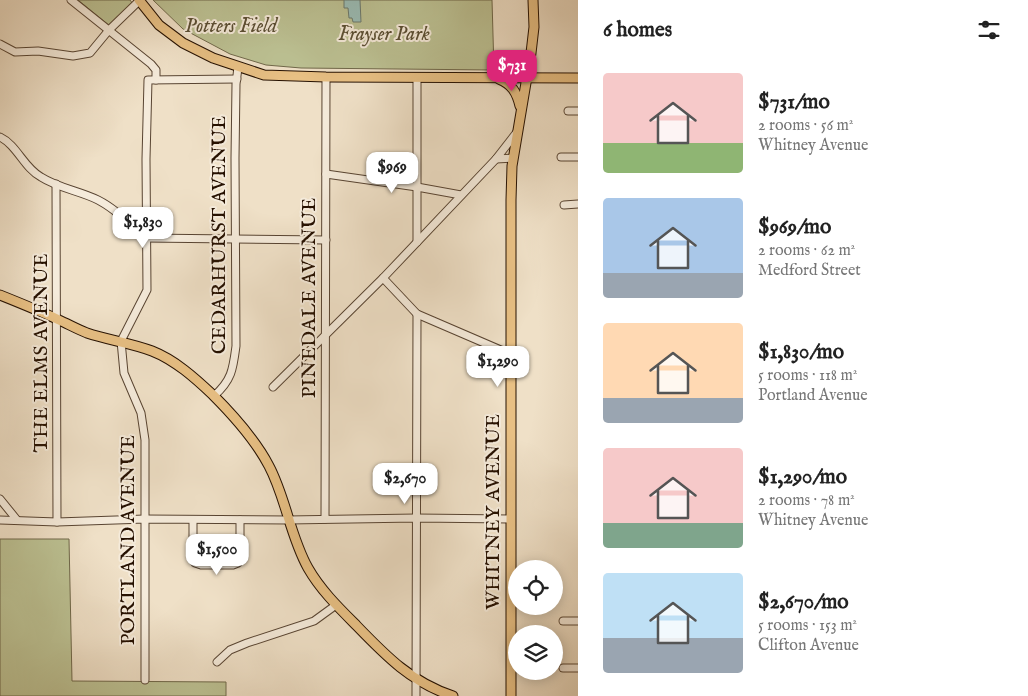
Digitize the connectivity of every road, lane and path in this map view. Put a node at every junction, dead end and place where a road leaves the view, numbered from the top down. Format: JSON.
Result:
{"nodes":[{"id":1,"x":71,"y":0,"type":"edge"},
{"id":2,"x":139,"y":0,"type":"edge"},
{"id":3,"x":534,"y":0,"type":"edge"},
{"id":4,"x":109,"y":30,"type":"junction"},
{"id":5,"x":0,"y":44,"type":"edge"},
{"id":6,"x":238,"y":68,"type":"junction"},
{"id":7,"x":326,"y":77,"type":"junction"},
{"id":8,"x":417,"y":77,"type":"junction"},
{"id":9,"x":494,"y":78,"type":"junction"},
{"id":10,"x":527,"y":78,"type":"junction"},
{"id":11,"x":578,"y":78,"type":"edge"},
{"id":12,"x":237,"y":79,"type":"junction"},
{"id":13,"x":156,"y":80,"type":"junction"},
{"id":14,"x":520,"y":111,"type":"junction"},
{"id":15,"x":568,"y":111,"type":"dead end"},
{"id":16,"x":578,"y":111,"type":"edge"},
{"id":17,"x":517,"y":132,"type":"junction"},
{"id":18,"x":0,"y":137,"type":"edge"},
{"id":19,"x":561,"y":157,"type":"dead end"},
{"id":20,"x":578,"y":157,"type":"edge"},
{"id":21,"x":513,"y":158,"type":"junction"},
{"id":22,"x":496,"y":159,"type":"junction"},
{"id":23,"x":326,"y":174,"type":"junction"},
{"id":24,"x":56,"y":184,"type":"junction"},
{"id":25,"x":417,"y":187,"type":"junction"},
{"id":26,"x":461,"y":196,"type":"junction"},
{"id":27,"x":578,"y":204,"type":"edge"},
{"id":28,"x":564,"y":205,"type":"dead end"},
{"id":29,"x":146,"y":238,"type":"junction"},
{"id":30,"x":235,"y":239,"type":"junction"},
{"id":31,"x":326,"y":240,"type":"junction"},
{"id":32,"x":417,"y":242,"type":"junction"},
{"id":33,"x":383,"y":278,"type":"junction"},
{"id":34,"x":0,"y":295,"type":"edge"},
{"id":35,"x":417,"y":314,"type":"junction"},
{"id":36,"x":57,"y":319,"type":"junction"},
{"id":37,"x":324,"y":336,"type":"junction"},
{"id":38,"x":121,"y":341,"type":"junction"},
{"id":39,"x":510,"y":354,"type":"junction"},
{"id":40,"x":273,"y":387,"type":"dead end"},
{"id":41,"x":214,"y":396,"type":"junction"},
{"id":42,"x":0,"y":499,"type":"edge"},
{"id":43,"x":416,"y":518,"type":"junction"},
{"id":44,"x":146,"y":519,"type":"junction"},
{"id":45,"x":511,"y":519,"type":"junction"},
{"id":46,"x":0,"y":520,"type":"edge"},
{"id":47,"x":17,"y":520,"type":"junction"},
{"id":48,"x":194,"y":520,"type":"junction"},
{"id":49,"x":240,"y":520,"type":"junction"},
{"id":50,"x":288,"y":520,"type":"junction"},
{"id":51,"x":324,"y":520,"type":"junction"},
{"id":52,"x":57,"y":522,"type":"junction"},
{"id":53,"x":336,"y":605,"type":"junction"},
{"id":54,"x":563,"y":621,"type":"dead end"},
{"id":55,"x":578,"y":621,"type":"edge"},
{"id":56,"x":217,"y":662,"type":"dead end"},
{"id":57,"x":563,"y":668,"type":"dead end"},
{"id":58,"x":578,"y":668,"type":"edge"},
{"id":59,"x":416,"y":679,"type":"junction"},
{"id":60,"x":145,"y":680,"type":"dead end"},
{"id":61,"x":416,"y":696,"type":"edge"},
{"id":62,"x":453,"y":696,"type":"edge"},
{"id":63,"x":511,"y":696,"type":"edge"}],
"edges":[{"from":1,"to":4,"type":"street"},
{"from":2,"to":4,"type":"street"},
{"from":2,"to":6,"type":"main road"},
{"from":3,"to":10,"type":"main road","name":"WHITNEY AVENUE"},
{"from":4,"to":5,"type":"street"},
{"from":4,"to":13,"type":"street"},
{"from":6,"to":7,"type":"main road"},
{"from":6,"to":12,"type":"street","name":"CEDARHURST AVENUE"},
{"from":7,"to":8,"type":"main road"},
{"from":7,"to":23,"type":"street","name":"PINEDALE AVENUE"},
{"from":8,"to":9,"type":"main road"},
{"from":8,"to":25,"type":"street"},
{"from":9,"to":10,"type":"main road"},
{"from":9,"to":14,"type":"main road"},
{"from":10,"to":11,"type":"main road"},
{"from":10,"to":14,"type":"main road","name":"WHITNEY AVENUE"},
{"from":12,"to":13,"type":"street"},
{"from":12,"to":30,"type":"street","name":"CEDARHURST AVENUE"},
{"from":13,"to":29,"type":"street"},
{"from":14,"to":17,"type":"main road","name":"WHITNEY AVENUE"},
{"from":15,"to":16,"type":"street"},
{"from":17,"to":21,"type":"main road","name":"WHITNEY AVENUE"},
{"from":17,"to":22,"type":"street"},
{"from":18,"to":24,"type":"street"},
{"from":19,"to":20,"type":"street"},
{"from":21,"to":22,"type":"street"},
{"from":21,"to":39,"type":"main road","name":"WHITNEY AVENUE"},
{"from":22,"to":26,"type":"street"},
{"from":23,"to":25,"type":"street"},
{"from":23,"to":31,"type":"street","name":"PINEDALE AVENUE"},
{"from":24,"to":29,"type":"street"},
{"from":24,"to":36,"type":"street","name":"THE ELMS AVENUE"},
{"from":25,"to":26,"type":"street"},
{"from":25,"to":32,"type":"street"},
{"from":26,"to":32,"type":"street"},
{"from":27,"to":28,"type":"street"},
{"from":29,"to":30,"type":"street"},
{"from":29,"to":38,"type":"street"},
{"from":30,"to":31,"type":"street"},
{"from":30,"to":41,"type":"street","name":"CEDARHURST AVENUE"},
{"from":31,"to":37,"type":"street","name":"PINEDALE AVENUE"},
{"from":32,"to":33,"type":"street"},
{"from":33,"to":35,"type":"street"},
{"from":33,"to":37,"type":"street"},
{"from":34,"to":36,"type":"main road"},
{"from":35,"to":39,"type":"street"},
{"from":35,"to":43,"type":"street"},
{"from":36,"to":38,"type":"main road"},
{"from":36,"to":52,"type":"street","name":"THE ELMS AVENUE"},
{"from":37,"to":40,"type":"street"},
{"from":37,"to":51,"type":"street","name":"PINEDALE AVENUE"},
{"from":38,"to":41,"type":"main road"},
{"from":38,"to":44,"type":"street","name":"PORTLAND AVENUE"},
{"from":39,"to":45,"type":"main road","name":"WHITNEY AVENUE"},
{"from":41,"to":50,"type":"main road"},
{"from":42,"to":47,"type":"street"},
{"from":43,"to":45,"type":"street"},
{"from":43,"to":51,"type":"street"},
{"from":43,"to":59,"type":"street"},
{"from":44,"to":48,"type":"street"},
{"from":44,"to":52,"type":"street"},
{"from":44,"to":60,"type":"street","name":"PORTLAND AVENUE"},
{"from":45,"to":63,"type":"main road","name":"WHITNEY AVENUE"},
{"from":46,"to":47,"type":"street"},
{"from":47,"to":52,"type":"street"},
{"from":48,"to":49,"type":"street"},
{"from":48,"to":49,"type":"street"},
{"from":49,"to":50,"type":"street"},
{"from":50,"to":51,"type":"street"},
{"from":50,"to":53,"type":"main road"},
{"from":53,"to":56,"type":"street"},
{"from":53,"to":59,"type":"main road"},
{"from":54,"to":55,"type":"street"},
{"from":57,"to":58,"type":"street"},
{"from":59,"to":61,"type":"street"},
{"from":59,"to":62,"type":"main road"}]}
